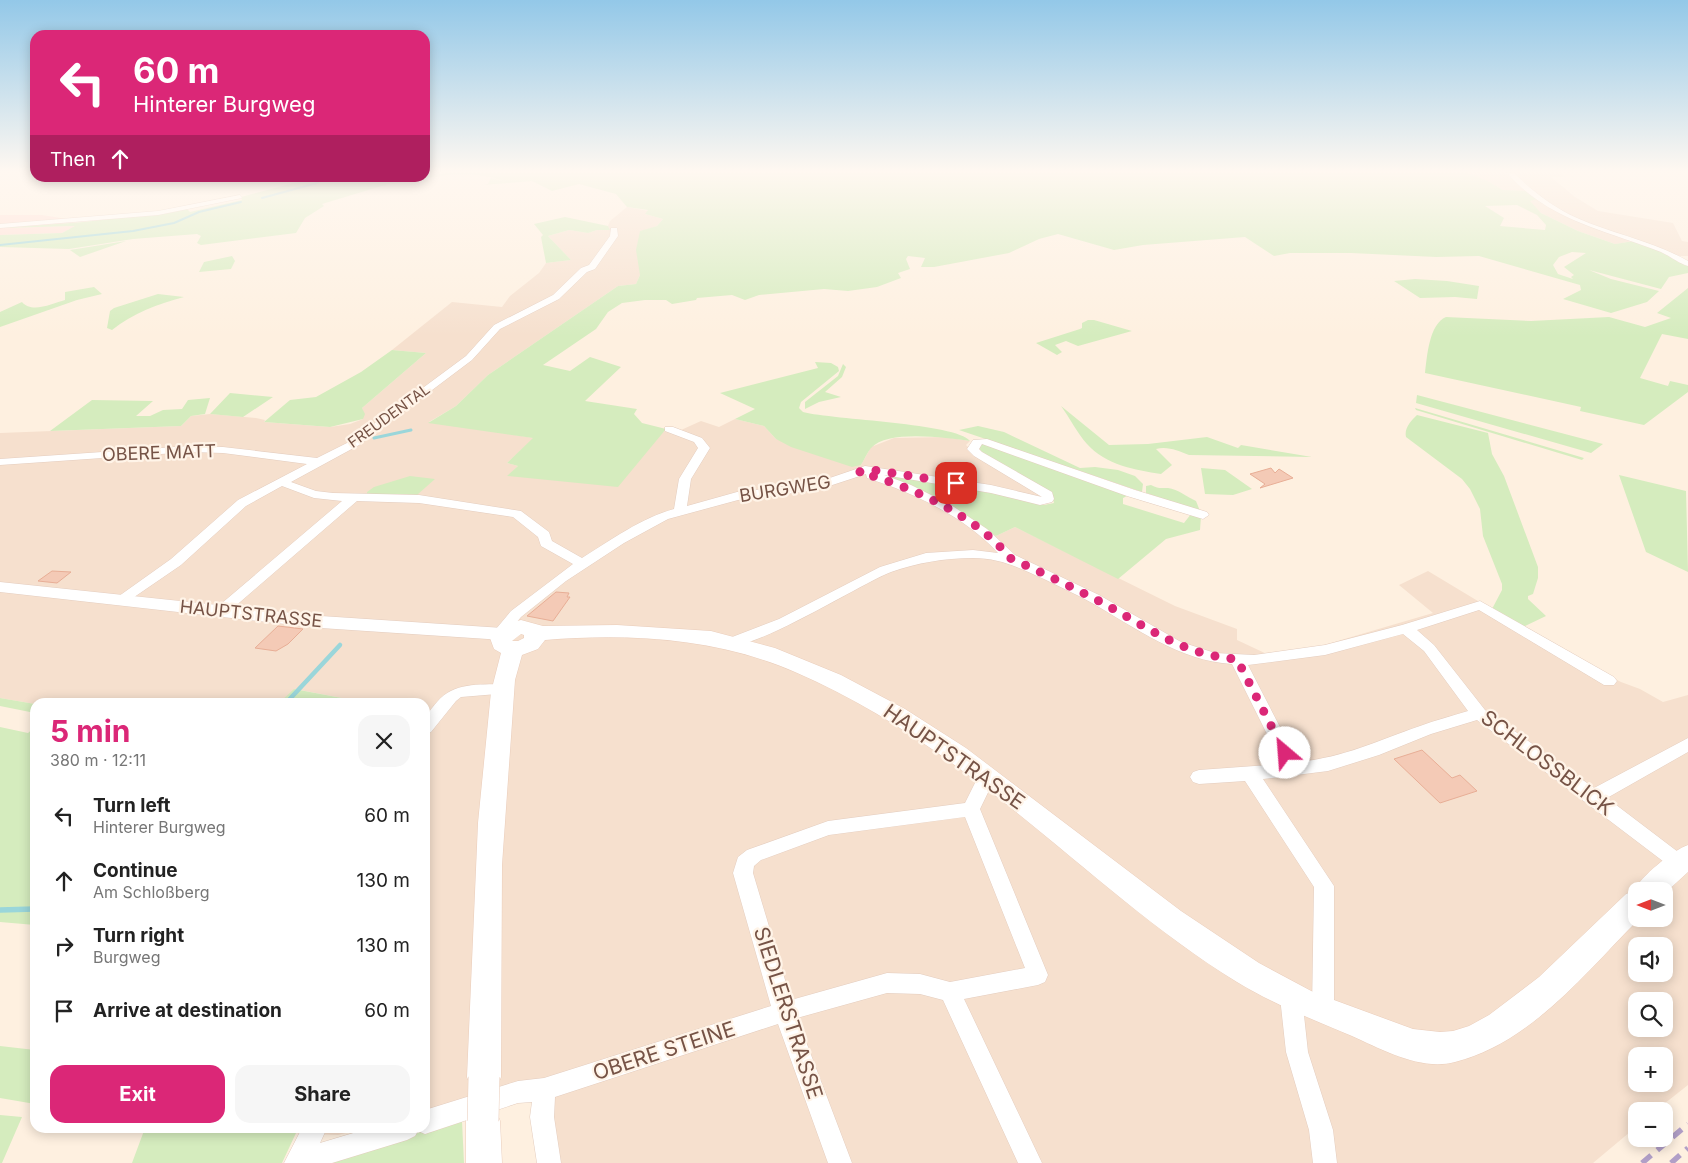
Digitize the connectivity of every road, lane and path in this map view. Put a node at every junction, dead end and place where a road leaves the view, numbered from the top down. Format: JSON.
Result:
{"nodes":[{"id":1,"x":1601,"y":227,"type":"edge"},
{"id":2,"x":614,"y":230,"type":"dead end"},
{"id":3,"x":1688,"y":264,"type":"edge"},
{"id":4,"x":669,"y":429,"type":"dead end"},
{"id":5,"x":0,"y":462,"type":"edge"},
{"id":6,"x":318,"y":462,"type":"junction"},
{"id":7,"x":859,"y":472,"type":"junction"},
{"id":8,"x":281,"y":482,"type":"junction"},
{"id":9,"x":353,"y":498,"type":"junction"},
{"id":10,"x":680,"y":510,"type":"junction"},
{"id":11,"x":1204,"y":515,"type":"dead end"},
{"id":12,"x":1010,"y":558,"type":"junction"},
{"id":13,"x":582,"y":564,"type":"junction"},
{"id":14,"x":0,"y":587,"type":"edge"},
{"id":15,"x":119,"y":601,"type":"junction"},
{"id":16,"x":220,"y":612,"type":"junction"},
{"id":17,"x":1406,"y":629,"type":"junction"},
{"id":18,"x":508,"y":639,"type":"junction"},
{"id":19,"x":732,"y":642,"type":"junction"},
{"id":20,"x":1237,"y":659,"type":"junction"},
{"id":21,"x":1609,"y":681,"type":"dead end"},
{"id":22,"x":503,"y":689,"type":"junction"},
{"id":23,"x":1479,"y":714,"type":"junction"},
{"id":24,"x":430,"y":722,"type":"edge"},
{"id":25,"x":1688,"y":744,"type":"edge"},
{"id":26,"x":1293,"y":769,"type":"junction"},
{"id":27,"x":1250,"y":774,"type":"junction"},
{"id":28,"x":987,"y":776,"type":"junction"},
{"id":29,"x":1199,"y":776,"type":"dead end"},
{"id":30,"x":1593,"y":797,"type":"junction"},
{"id":31,"x":971,"y":809,"type":"junction"},
{"id":32,"x":1683,"y":860,"type":"edge"},
{"id":33,"x":1658,"y":882,"type":"edge"},
{"id":34,"x":1628,"y":910,"type":"edge"},
{"id":35,"x":950,"y":992,"type":"junction"},
{"id":36,"x":1291,"y":997,"type":"junction"},
{"id":37,"x":1323,"y":1010,"type":"junction"},
{"id":38,"x":784,"y":1012,"type":"junction"},
{"id":39,"x":544,"y":1089,"type":"junction"},
{"id":40,"x":430,"y":1120,"type":"edge"},
{"id":41,"x":312,"y":1133,"type":"edge"},
{"id":42,"x":391,"y":1133,"type":"edge"},
{"id":43,"x":296,"y":1162,"type":"edge"},
{"id":44,"x":484,"y":1163,"type":"edge"},
{"id":45,"x":549,"y":1163,"type":"edge"},
{"id":46,"x":840,"y":1163,"type":"edge"},
{"id":47,"x":1030,"y":1163,"type":"edge"},
{"id":48,"x":1324,"y":1163,"type":"edge"}],
"edges":[{"from":1,"to":3,"type":"street"},
{"from":2,"to":6,"type":"street","name":"FREUDENTAL"},
{"from":4,"to":10,"type":"street"},
{"from":5,"to":6,"type":"street","name":"OBERE MATT"},
{"from":6,"to":8,"type":"street","name":"FREUDENTAL"},
{"from":7,"to":10,"type":"street","name":"BURGWEG"},
{"from":7,"to":11,"type":"street","name":"BURGWEG"},
{"from":7,"to":12,"type":"street"},
{"from":8,"to":9,"type":"street"},
{"from":8,"to":15,"type":"street","name":"FREUDENTAL"},
{"from":9,"to":13,"type":"street"},
{"from":9,"to":16,"type":"street"},
{"from":10,"to":13,"type":"street","name":"BURGWEG"},
{"from":12,"to":19,"type":"street"},
{"from":12,"to":20,"type":"street"},
{"from":13,"to":18,"type":"street","name":"BURGWEG"},
{"from":14,"to":15,"type":"street","name":"HAUPTSTRASSE"},
{"from":15,"to":16,"type":"street","name":"HAUPTSTRASSE"},
{"from":16,"to":18,"type":"street","name":"HAUPTSTRASSE"},
{"from":17,"to":20,"type":"street"},
{"from":17,"to":21,"type":"street"},
{"from":17,"to":23,"type":"street","name":"SCHLOSSBLICK"},
{"from":18,"to":19,"type":"main road","name":"HAUPTSTRASSE"},
{"from":18,"to":22,"type":"main road"},
{"from":19,"to":28,"type":"main road","name":"HAUPTSTRASSE"},
{"from":20,"to":26,"type":"street"},
{"from":22,"to":24,"type":"street"},
{"from":22,"to":44,"type":"main road","bridge":true},
{"from":23,"to":26,"type":"street"},
{"from":23,"to":30,"type":"street","name":"SCHLOSSBLICK"},
{"from":25,"to":30,"type":"street"},
{"from":26,"to":27,"type":"street"},
{"from":27,"to":29,"type":"street"},
{"from":27,"to":37,"type":"street"},
{"from":28,"to":31,"type":"street"},
{"from":28,"to":36,"type":"main road","name":"HAUPTSTRASSE"},
{"from":30,"to":32,"type":"street","name":"SCHLOSSBLICK"},
{"from":31,"to":35,"type":"street"},
{"from":31,"to":38,"type":"street","name":"SIEDLERSTRASSE"},
{"from":32,"to":33,"type":"main road"},
{"from":34,"to":37,"type":"main road","name":"HAUPTSTRASSE"},
{"from":35,"to":38,"type":"street","name":"OBERE STEINE"},
{"from":35,"to":47,"type":"street"},
{"from":36,"to":37,"type":"main road","name":"HAUPTSTRASSE"},
{"from":36,"to":48,"type":"street"},
{"from":38,"to":39,"type":"street","name":"OBERE STEINE"},
{"from":38,"to":46,"type":"street","name":"SIEDLERSTRASSE"},
{"from":39,"to":40,"type":"street","name":"OBERE STEINE"},
{"from":39,"to":45,"type":"street"},
{"from":41,"to":43,"type":"street"},
{"from":42,"to":43,"type":"street"}]}
